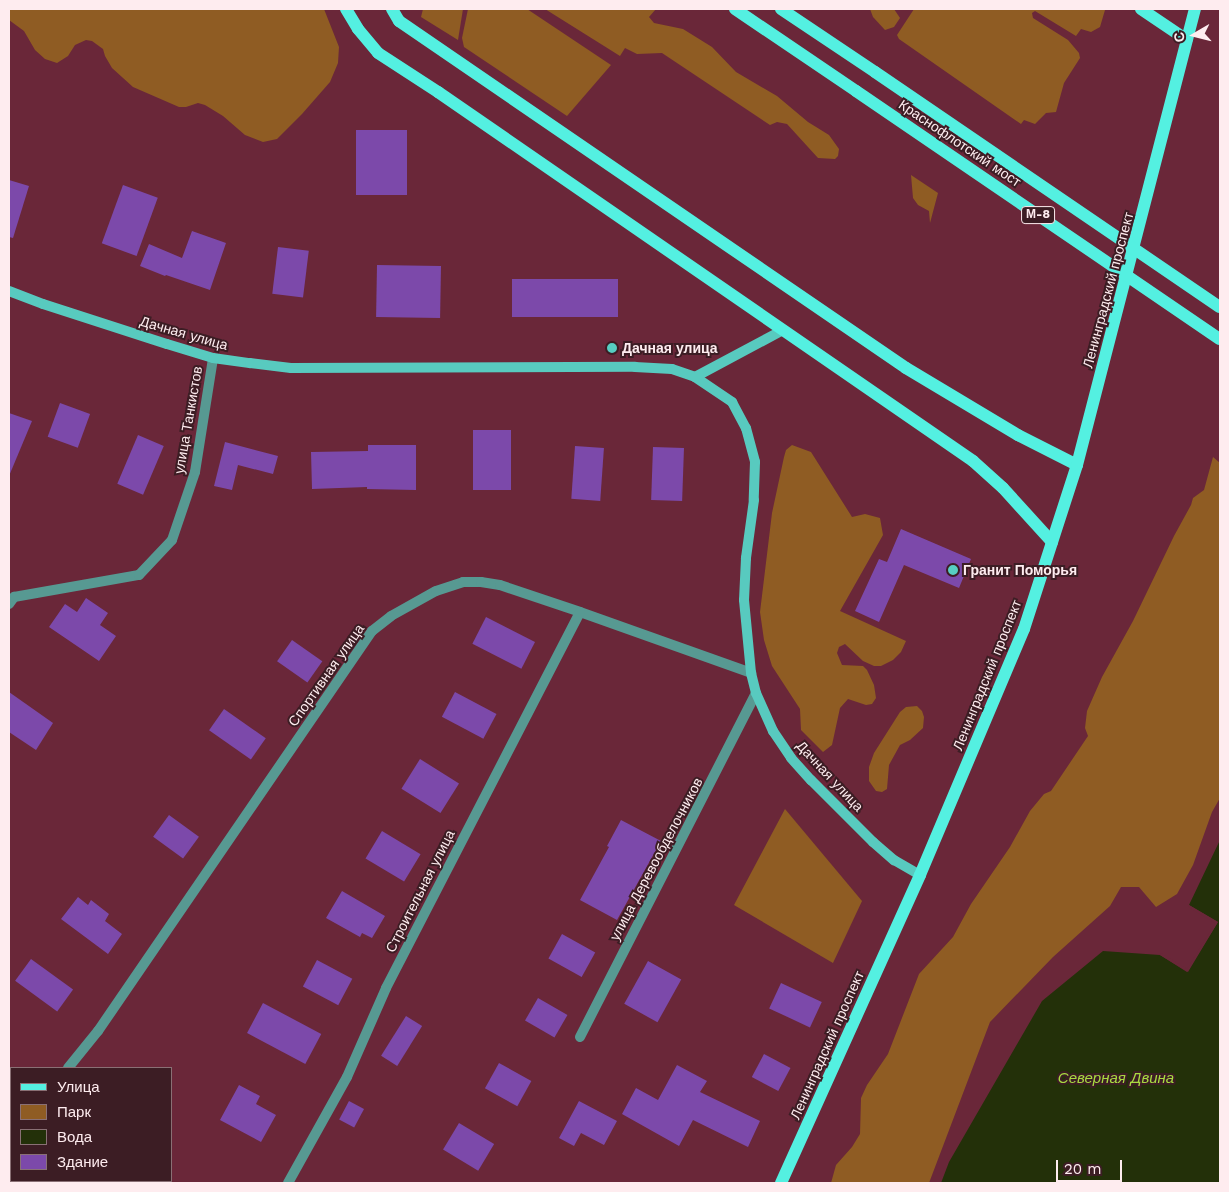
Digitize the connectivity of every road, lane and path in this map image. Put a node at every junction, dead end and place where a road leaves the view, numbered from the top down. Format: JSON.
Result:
{"nodes":[{"id":1,"x":346,"y":9,"type":"edge"},
{"id":2,"x":392,"y":9,"type":"edge"},
{"id":3,"x":735,"y":9,"type":"edge"},
{"id":4,"x":781,"y":9,"type":"edge"},
{"id":5,"x":1141,"y":9,"type":"edge"},
{"id":6,"x":1195,"y":9,"type":"edge"},
{"id":7,"x":1187,"y":40,"type":"junction"},
{"id":8,"x":9,"y":291,"type":"edge"},
{"id":9,"x":1220,"y":307,"type":"edge"},
{"id":10,"x":782,"y":330,"type":"junction"},
{"id":11,"x":1220,"y":339,"type":"edge"},
{"id":12,"x":213,"y":358,"type":"junction"},
{"id":13,"x":695,"y":377,"type":"junction"},
{"id":14,"x":1077,"y":465,"type":"junction"},
{"id":15,"x":1052,"y":542,"type":"junction"},
{"id":16,"x":9,"y":604,"type":"edge"},
{"id":17,"x":580,"y":612,"type":"junction"},
{"id":18,"x":751,"y":673,"type":"junction"},
{"id":19,"x":756,"y":692,"type":"junction"},
{"id":20,"x":920,"y":875,"type":"junction"},
{"id":21,"x":580,"y":1038,"type":"dead end"},
{"id":22,"x":69,"y":1067,"type":"edge"},
{"id":23,"x":288,"y":1183,"type":"edge"},
{"id":24,"x":781,"y":1183,"type":"edge"}],
"edges":[{"from":1,"to":10,"type":"main road"},
{"from":2,"to":14,"type":"main road"},
{"from":3,"to":11,"type":"main road","name":"Краснофлотский мост","number":"М-8","bridge":true},
{"from":4,"to":9,"type":"main road","name":"Краснофлотский мост","number":"М-8","bridge":true},
{"from":5,"to":7,"type":"main road"},
{"from":6,"to":7,"type":"main road","name":"Ленинградский проспект"},
{"from":7,"to":14,"type":"main road","name":"Ленинградский проспект"},
{"from":8,"to":12,"type":"street","name":"Дачная улица"},
{"from":10,"to":13,"type":"street"},
{"from":10,"to":15,"type":"main road"},
{"from":12,"to":13,"type":"street","name":"Дачная улица"},
{"from":12,"to":16,"type":"street","name":"улица Танкистов"},
{"from":13,"to":18,"type":"street","name":"Дачная улица"},
{"from":14,"to":15,"type":"main road","name":"Ленинградский проспект"},
{"from":15,"to":20,"type":"main road","name":"Ленинградский проспект"},
{"from":17,"to":18,"type":"street","name":"Спортивная улица"},
{"from":17,"to":22,"type":"street","name":"Спортивная улица"},
{"from":17,"to":23,"type":"street","name":"Строительная улица"},
{"from":18,"to":19,"type":"street","name":"Дачная улица"},
{"from":19,"to":20,"type":"street","name":"Дачная улица"},
{"from":19,"to":21,"type":"street","name":"улица Деревообделочников"},
{"from":20,"to":24,"type":"main road","name":"Ленинградский проспект"}]}
